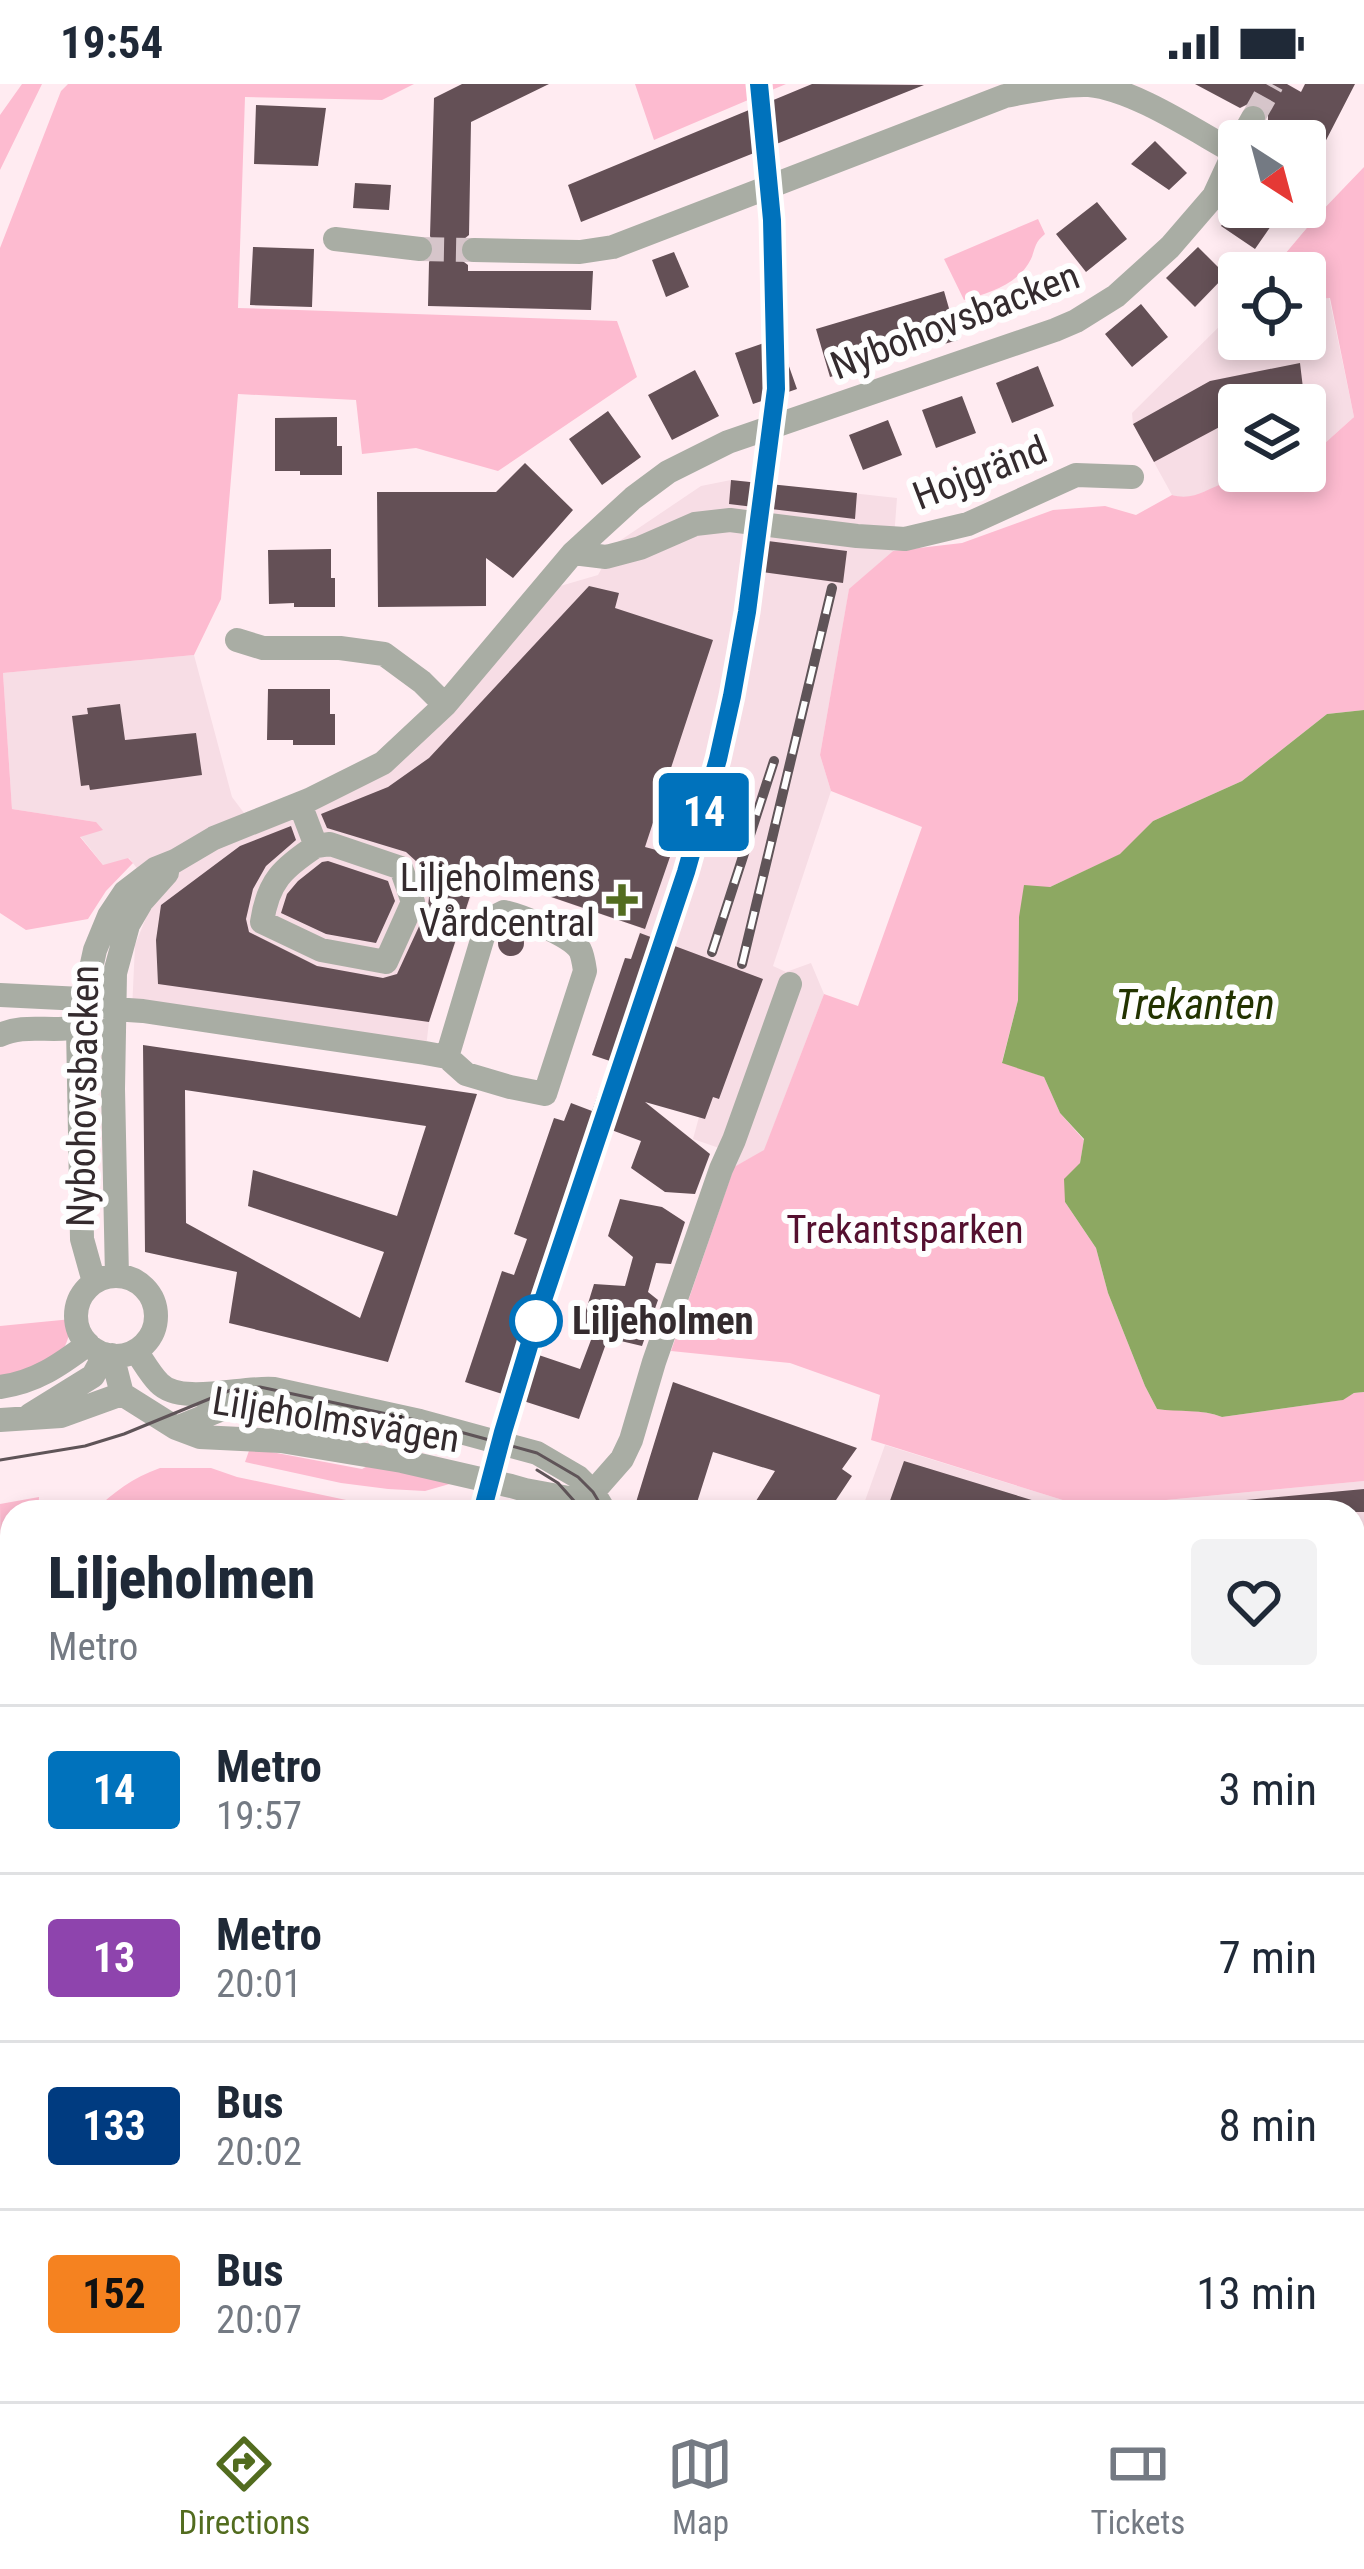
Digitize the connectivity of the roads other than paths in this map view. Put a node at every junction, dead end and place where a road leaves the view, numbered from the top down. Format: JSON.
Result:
{"nodes":[{"id":1,"x":1218,"y":136,"type":"edge"},
{"id":2,"x":1218,"y":188,"type":"edge"},
{"id":3,"x":335,"y":239,"type":"dead end"},
{"id":4,"x":420,"y":249,"type":"tunnel mouth"},
{"id":5,"x":474,"y":250,"type":"tunnel mouth"},
{"id":6,"x":1132,"y":477,"type":"dead end"},
{"id":7,"x":573,"y":553,"type":"junction"},
{"id":8,"x":237,"y":640,"type":"dead end"},
{"id":9,"x":445,"y":705,"type":"junction"},
{"id":10,"x":300,"y":804,"type":"junction"},
{"id":11,"x":316,"y":846,"type":"junction"},
{"id":12,"x":175,"y":862,"type":"junction"},
{"id":13,"x":790,"y":984,"type":"dead end"},
{"id":14,"x":0,"y":995,"type":"edge"},
{"id":15,"x":82,"y":999,"type":"junction"},
{"id":16,"x":113,"y":1010,"type":"junction"},
{"id":17,"x":78,"y":1028,"type":"junction"},
{"id":18,"x":0,"y":1035,"type":"edge"},
{"id":19,"x":447,"y":1057,"type":"junction"},
{"id":20,"x":106,"y":1279,"type":"junction"},
{"id":21,"x":110,"y":1351,"type":"junction"},
{"id":22,"x":0,"y":1387,"type":"edge"},
{"id":23,"x":122,"y":1394,"type":"junction"},
{"id":24,"x":11,"y":1419,"type":"edge"},
{"id":25,"x":176,"y":1428,"type":"junction"},
{"id":26,"x":525,"y":1490,"type":"junction"},
{"id":27,"x":536,"y":1500,"type":"edge"},
{"id":28,"x":568,"y":1500,"type":"edge"},
{"id":29,"x":582,"y":1500,"type":"edge"},
{"id":30,"x":587,"y":1500,"type":"edge"},
{"id":31,"x":593,"y":1500,"type":"edge"}],
"edges":[{"from":1,"to":5,"type":"street"},
{"from":2,"to":7,"type":"street","name":"Nybohovsbacken"},
{"from":3,"to":4,"type":"street"},
{"from":6,"to":7,"type":"street","name":"Hojgränd"},
{"from":7,"to":9,"type":"street","name":"Nybohovsbacken"},
{"from":8,"to":9,"type":"street"},
{"from":9,"to":10,"type":"street","name":"Nybohovsbacken"},
{"from":10,"to":11,"type":"street"},
{"from":10,"to":12,"type":"street","name":"Nybohovsbacken"},
{"from":11,"to":11,"type":"street"},
{"from":12,"to":15,"type":"street","name":"Nybohovsbacken"},
{"from":12,"to":16,"type":"street","name":"Nybohovsbacken"},
{"from":13,"to":31,"type":"street"},
{"from":14,"to":15,"type":"street"},
{"from":15,"to":16,"type":"street"},
{"from":15,"to":17,"type":"street","name":"Nybohovsbacken"},
{"from":16,"to":17,"type":"street"},
{"from":16,"to":19,"type":"street"},
{"from":16,"to":20,"type":"street","name":"Nybohovsbacken"},
{"from":17,"to":18,"type":"street"},
{"from":17,"to":20,"type":"street","name":"Nybohovsbacken"},
{"from":19,"to":19,"type":"street"},
{"from":20,"to":21,"type":"street"},
{"from":20,"to":21,"type":"street"},
{"from":21,"to":22,"type":"street"},
{"from":21,"to":23,"type":"street"},
{"from":21,"to":24,"type":"street"},
{"from":21,"to":30,"type":"street","name":"Liljeholmsvägen"},
{"from":23,"to":24,"type":"street"},
{"from":23,"to":25,"type":"street","name":"Liljeholmsvägen"},
{"from":25,"to":26,"type":"street","name":"Liljeholmsvägen"},
{"from":25,"to":29,"type":"street","name":"Liljeholmsvägen"},
{"from":26,"to":27,"type":"street","name":"Liljeholmsvägen"},
{"from":26,"to":28,"type":"street"}]}
